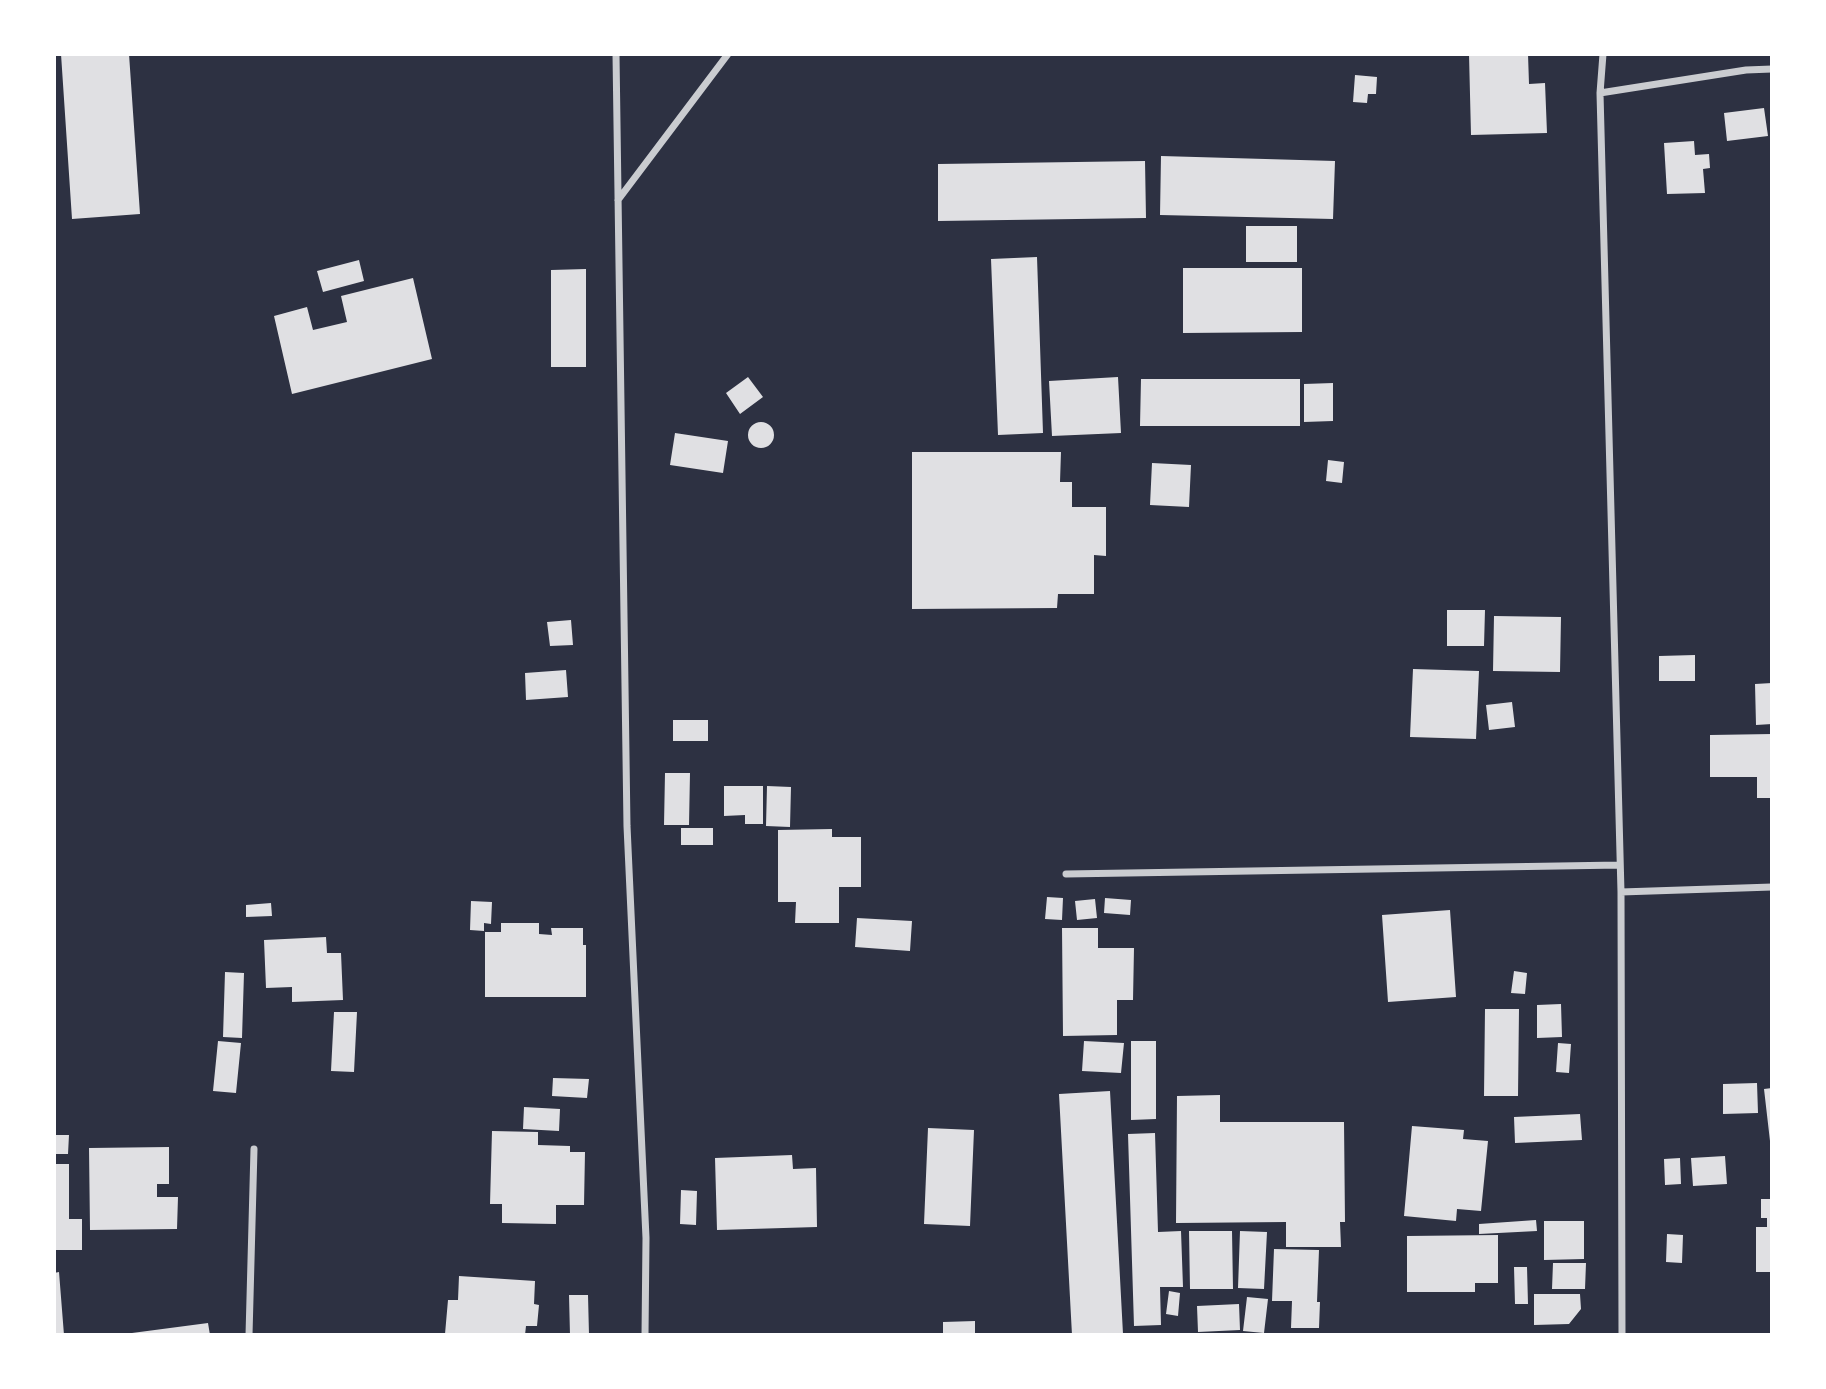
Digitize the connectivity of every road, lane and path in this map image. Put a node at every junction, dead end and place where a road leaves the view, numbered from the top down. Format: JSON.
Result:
{"nodes":[{"id":1,"x":615,"y":54,"type":"edge"},
{"id":2,"x":728,"y":54,"type":"edge"},
{"id":3,"x":1603,"y":54,"type":"edge"},
{"id":4,"x":1772,"y":69,"type":"edge"},
{"id":5,"x":1600,"y":93,"type":"junction"},
{"id":6,"x":618,"y":200,"type":"junction"},
{"id":7,"x":1620,"y":865,"type":"junction"},
{"id":8,"x":1066,"y":874,"type":"dead end"},
{"id":9,"x":1772,"y":887,"type":"edge"},
{"id":10,"x":1621,"y":892,"type":"junction"},
{"id":11,"x":254,"y":1149,"type":"dead end"},
{"id":12,"x":248,"y":1335,"type":"edge"},
{"id":13,"x":645,"y":1335,"type":"edge"},
{"id":14,"x":1622,"y":1335,"type":"edge"}],
"edges":[{"from":1,"to":6,"type":"street"},
{"from":2,"to":6,"type":"street"},
{"from":3,"to":5,"type":"street"},
{"from":4,"to":5,"type":"street"},
{"from":5,"to":7,"type":"street"},
{"from":6,"to":13,"type":"street"},
{"from":7,"to":8,"type":"street"},
{"from":7,"to":10,"type":"street"},
{"from":9,"to":10,"type":"street"},
{"from":10,"to":14,"type":"street"},
{"from":11,"to":12,"type":"street"}]}
